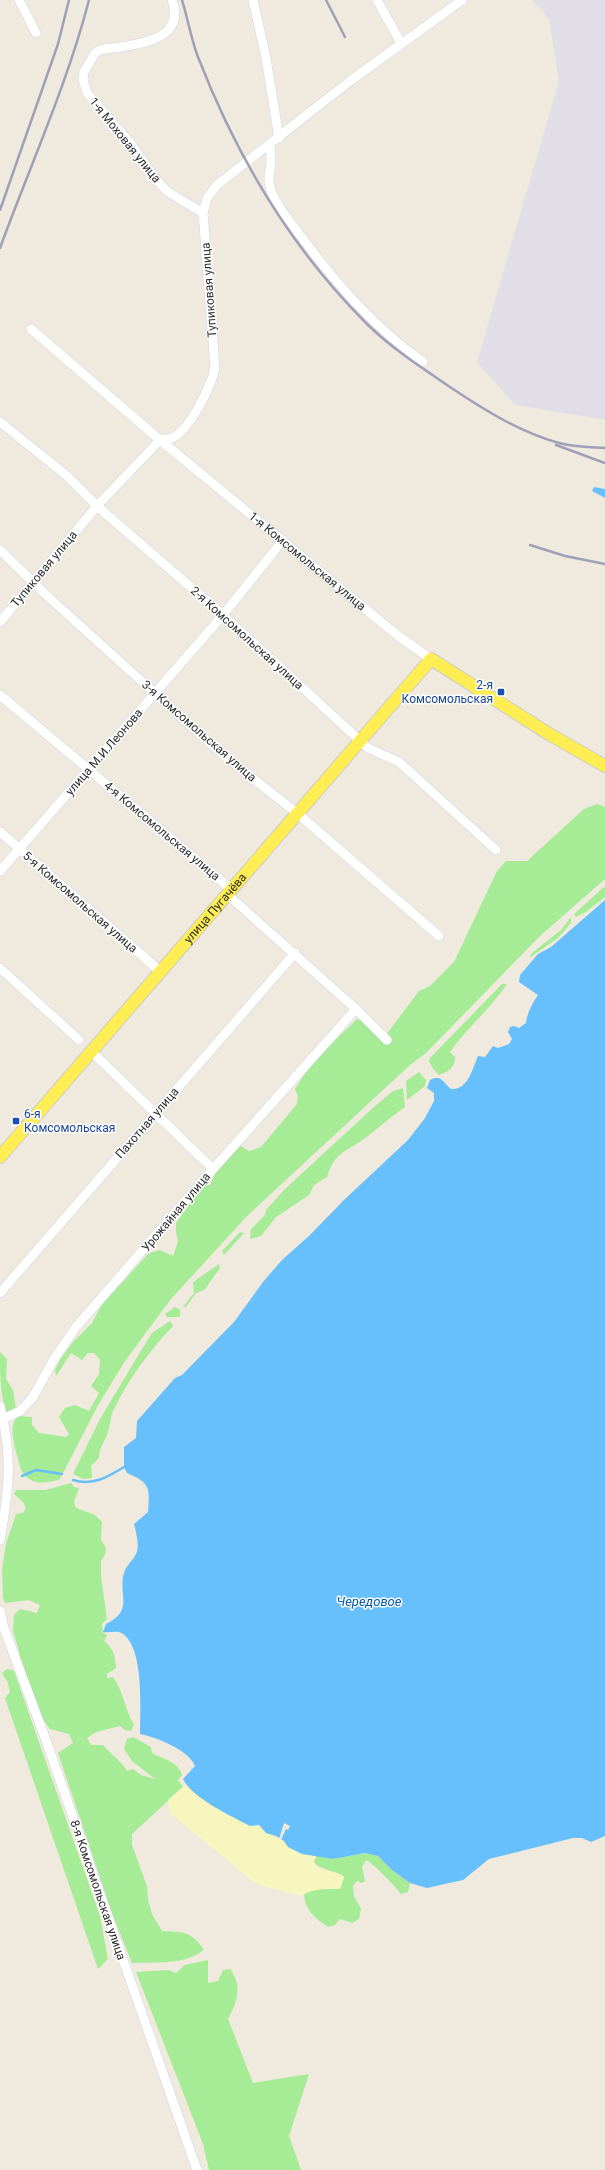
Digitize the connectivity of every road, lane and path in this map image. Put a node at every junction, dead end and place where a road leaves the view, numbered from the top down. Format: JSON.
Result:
{"nodes":[{"id":1,"x":19,"y":0,"type":"edge"},
{"id":2,"x":172,"y":0,"type":"edge"},
{"id":3,"x":253,"y":0,"type":"edge"},
{"id":4,"x":377,"y":0,"type":"edge"},
{"id":5,"x":462,"y":0,"type":"edge"},
{"id":6,"x":36,"y":33,"type":"dead end"},
{"id":7,"x":401,"y":43,"type":"junction"},
{"id":8,"x":278,"y":138,"type":"junction"},
{"id":9,"x":270,"y":145,"type":"junction"},
{"id":10,"x":203,"y":213,"type":"junction"},
{"id":11,"x":31,"y":329,"type":"dead end"},
{"id":12,"x":423,"y":362,"type":"dead end"},
{"id":13,"x":0,"y":422,"type":"edge"},
{"id":14,"x":160,"y":440,"type":"junction"},
{"id":15,"x":97,"y":506,"type":"junction"},
{"id":16,"x":283,"y":540,"type":"junction"},
{"id":17,"x":0,"y":550,"type":"edge"},
{"id":18,"x":34,"y":582,"type":"junction"},
{"id":19,"x":223,"y":615,"type":"junction"},
{"id":20,"x":0,"y":622,"type":"edge"},
{"id":21,"x":431,"y":659,"type":"junction"},
{"id":22,"x":154,"y":693,"type":"junction"},
{"id":23,"x":0,"y":695,"type":"edge"},
{"id":24,"x":360,"y":740,"type":"junction"},
{"id":25,"x":605,"y":766,"type":"edge"},
{"id":26,"x":88,"y":770,"type":"junction"},
{"id":27,"x":298,"y":813,"type":"junction"},
{"id":28,"x":0,"y":832,"type":"edge"},
{"id":29,"x":19,"y":849,"type":"junction"},
{"id":30,"x":496,"y":850,"type":"dead end"},
{"id":31,"x":0,"y":871,"type":"edge"},
{"id":32,"x":230,"y":892,"type":"junction"},
{"id":33,"x":439,"y":936,"type":"dead end"},
{"id":34,"x":295,"y":953,"type":"junction"},
{"id":35,"x":0,"y":968,"type":"edge"},
{"id":36,"x":161,"y":972,"type":"junction"},
{"id":37,"x":356,"y":1009,"type":"junction"},
{"id":38,"x":79,"y":1040,"type":"dead end"},
{"id":39,"x":387,"y":1040,"type":"dead end"},
{"id":40,"x":92,"y":1052,"type":"junction"},
{"id":41,"x":155,"y":1114,"type":"junction"},
{"id":42,"x":0,"y":1157,"type":"edge"},
{"id":43,"x":213,"y":1169,"type":"junction"},
{"id":44,"x":0,"y":1293,"type":"edge"},
{"id":45,"x":0,"y":1406,"type":"edge"},
{"id":46,"x":3,"y":1419,"type":"junction"},
{"id":47,"x":10,"y":1465,"type":"junction"},
{"id":48,"x":0,"y":1468,"type":"edge"},
{"id":49,"x":0,"y":1540,"type":"edge"},
{"id":50,"x":0,"y":1610,"type":"edge"},
{"id":51,"x":197,"y":2170,"type":"edge"}],
"edges":[{"from":1,"to":6,"type":"street"},
{"from":2,"to":10,"type":"street","name":"1-я Моховая улица"},
{"from":3,"to":8,"type":"street"},
{"from":4,"to":7,"type":"street"},
{"from":5,"to":7,"type":"street","name":"Тупиковая улица"},
{"from":7,"to":8,"type":"street","name":"Тупиковая улица"},
{"from":8,"to":9,"type":"street","name":"Тупиковая улица"},
{"from":9,"to":10,"type":"street","name":"Тупиковая улица"},
{"from":9,"to":12,"type":"street"},
{"from":10,"to":14,"type":"street","name":"Тупиковая улица"},
{"from":11,"to":14,"type":"street","name":"1-я Комсомольская улица"},
{"from":13,"to":15,"type":"street","name":"2-я Комсомольская улица"},
{"from":14,"to":15,"type":"street","name":"Тупиковая улица"},
{"from":14,"to":16,"type":"street","name":"1-я Комсомольская улица"},
{"from":15,"to":18,"type":"street","name":"Тупиковая улица"},
{"from":15,"to":19,"type":"street","name":"2-я Комсомольская улица"},
{"from":16,"to":19,"type":"street","name":"улица М.И.Леонова"},
{"from":16,"to":21,"type":"street","name":"1-я Комсомольская улица"},
{"from":17,"to":18,"type":"street","name":"3-я Комсомольская улица"},
{"from":18,"to":20,"type":"street","name":"Тупиковая улица"},
{"from":18,"to":22,"type":"street","name":"3-я Комсомольская улица"},
{"from":19,"to":22,"type":"street","name":"улица М.И.Леонова"},
{"from":19,"to":24,"type":"street","name":"2-я Комсомольская улица"},
{"from":21,"to":24,"type":"main road","name":"улица Пугачёва"},
{"from":21,"to":25,"type":"main road","name":"1-я Комсомольская улица"},
{"from":22,"to":26,"type":"street","name":"улица М.И.Леонова"},
{"from":22,"to":27,"type":"street","name":"3-я Комсомольская улица"},
{"from":23,"to":26,"type":"street","name":"4-я Комсомольская улица"},
{"from":24,"to":27,"type":"main road","name":"улица Пугачёва"},
{"from":24,"to":30,"type":"street","name":"2-я Комсомольская улица"},
{"from":26,"to":29,"type":"street","name":"улица М.И.Леонова"},
{"from":26,"to":32,"type":"street","name":"4-я Комсомольская улица"},
{"from":27,"to":32,"type":"main road","name":"улица Пугачёва"},
{"from":27,"to":33,"type":"street","name":"3-я Комсомольская улица"},
{"from":28,"to":29,"type":"street","name":"5-я Комсомольская улица"},
{"from":29,"to":31,"type":"street","name":"улица М.И.Леонова"},
{"from":29,"to":36,"type":"street","name":"5-я Комсомольская улица"},
{"from":32,"to":34,"type":"street","name":"4-я Комсомольская улица"},
{"from":32,"to":36,"type":"main road","name":"улица Пугачёва"},
{"from":34,"to":37,"type":"street","name":"4-я Комсомольская улица"},
{"from":34,"to":41,"type":"street","name":"Пахотная улица"},
{"from":35,"to":38,"type":"street"},
{"from":36,"to":40,"type":"main road","name":"улица Пугачёва"},
{"from":37,"to":39,"type":"street","name":"4-я Комсомольская улица"},
{"from":37,"to":43,"type":"street","name":"Урожайная улица"},
{"from":40,"to":41,"type":"street"},
{"from":40,"to":42,"type":"main road","name":"улица Пугачёва"},
{"from":41,"to":43,"type":"street"},
{"from":41,"to":44,"type":"street","name":"Пахотная улица"},
{"from":43,"to":46,"type":"street","name":"Урожайная улица"},
{"from":45,"to":46,"type":"street"},
{"from":46,"to":47,"type":"street"},
{"from":47,"to":48,"type":"street"},
{"from":47,"to":49,"type":"street"},
{"from":50,"to":51,"type":"street","name":"8-я Комсомольская улица"}]}
